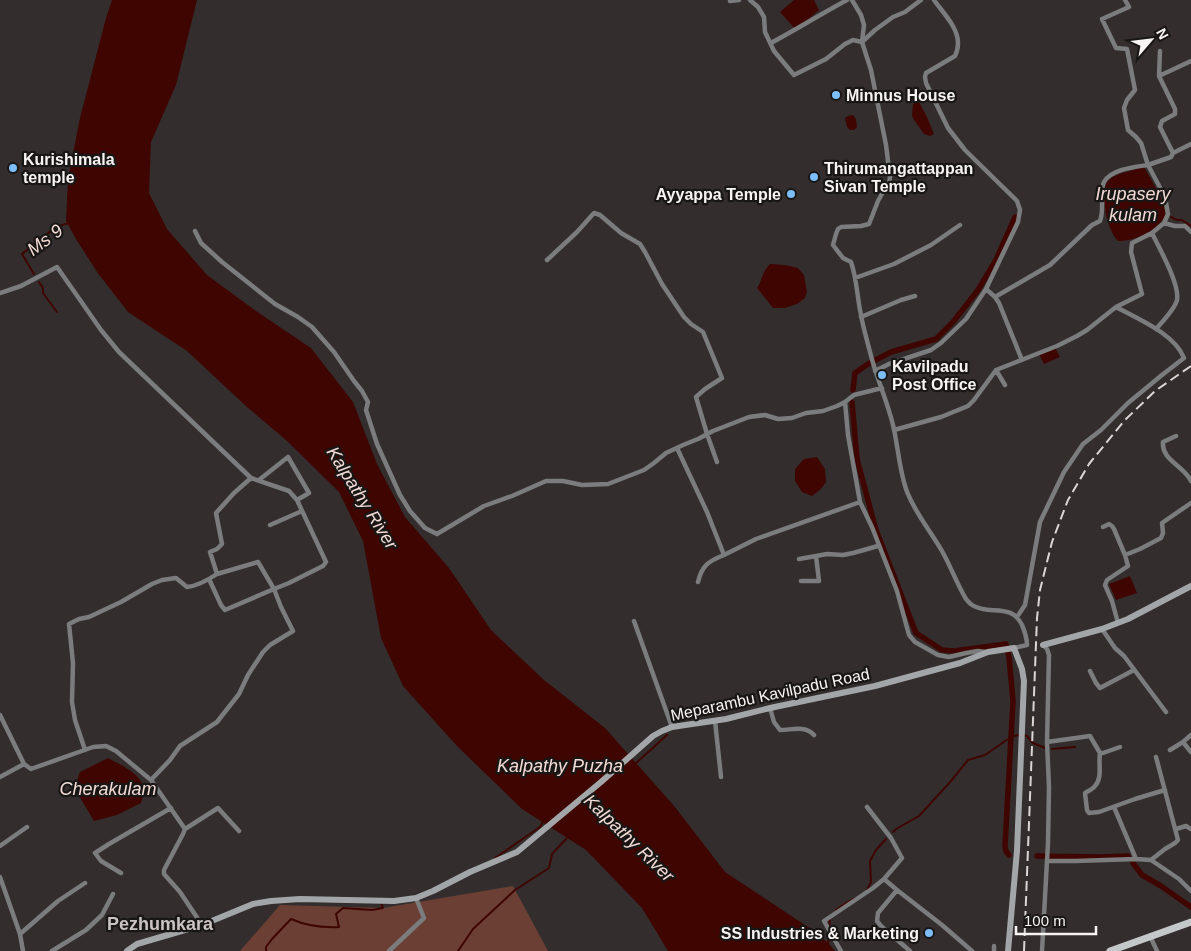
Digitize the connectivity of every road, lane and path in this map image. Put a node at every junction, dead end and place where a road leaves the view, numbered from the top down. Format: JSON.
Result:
{"nodes":[{"id":1,"x":739,"y":0,"type":"edge"},
{"id":2,"x":750,"y":0,"type":"edge"},
{"id":3,"x":847,"y":0,"type":"edge"},
{"id":4,"x":852,"y":0,"type":"edge"},
{"id":5,"x":921,"y":0,"type":"edge"},
{"id":6,"x":934,"y":0,"type":"edge"},
{"id":7,"x":1125,"y":0,"type":"edge"},
{"id":8,"x":730,"y":1,"type":"dead end"},
{"id":9,"x":771,"y":42,"type":"junction"},
{"id":10,"x":862,"y":42,"type":"junction"},
{"id":11,"x":1160,"y":51,"type":"dead end"},
{"id":12,"x":1191,"y":61,"type":"edge"},
{"id":13,"x":1159,"y":76,"type":"junction"},
{"id":14,"x":1191,"y":144,"type":"edge"},
{"id":15,"x":1173,"y":153,"type":"junction"},
{"id":16,"x":1148,"y":165,"type":"junction"},
{"id":17,"x":1164,"y":223,"type":"junction"},
{"id":18,"x":960,"y":225,"type":"dead end"},
{"id":19,"x":195,"y":231,"type":"dead end"},
{"id":20,"x":1191,"y":232,"type":"edge"},
{"id":21,"x":1152,"y":233,"type":"junction"},
{"id":22,"x":547,"y":260,"type":"dead end"},
{"id":23,"x":855,"y":278,"type":"junction"},
{"id":24,"x":986,"y":289,"type":"junction"},
{"id":25,"x":0,"y":293,"type":"edge"},
{"id":26,"x":915,"y":296,"type":"dead end"},
{"id":27,"x":995,"y":297,"type":"junction"},
{"id":28,"x":1116,"y":307,"type":"junction"},
{"id":29,"x":861,"y":317,"type":"junction"},
{"id":30,"x":1156,"y":329,"type":"junction"},
{"id":31,"x":1022,"y":360,"type":"junction"},
{"id":32,"x":996,"y":370,"type":"junction"},
{"id":33,"x":875,"y":371,"type":"junction"},
{"id":34,"x":1005,"y":385,"type":"dead end"},
{"id":35,"x":882,"y":388,"type":"junction"},
{"id":36,"x":845,"y":402,"type":"junction"},
{"id":37,"x":894,"y":430,"type":"junction"},
{"id":38,"x":706,"y":434,"type":"junction"},
{"id":39,"x":1176,"y":436,"type":"dead end"},
{"id":40,"x":677,"y":448,"type":"junction"},
{"id":41,"x":717,"y":462,"type":"dead end"},
{"id":42,"x":251,"y":478,"type":"junction"},
{"id":43,"x":259,"y":480,"type":"junction"},
{"id":44,"x":1191,"y":481,"type":"edge"},
{"id":45,"x":297,"y":500,"type":"junction"},
{"id":46,"x":860,"y":502,"type":"junction"},
{"id":47,"x":1191,"y":502,"type":"edge"},
{"id":48,"x":302,"y":511,"type":"junction"},
{"id":49,"x":270,"y":525,"type":"dead end"},
{"id":50,"x":1103,"y":527,"type":"dead end"},
{"id":51,"x":878,"y":546,"type":"junction"},
{"id":52,"x":724,"y":555,"type":"junction"},
{"id":53,"x":1125,"y":555,"type":"junction"},
{"id":54,"x":816,"y":556,"type":"junction"},
{"id":55,"x":799,"y":559,"type":"dead end"},
{"id":56,"x":217,"y":574,"type":"junction"},
{"id":57,"x":209,"y":579,"type":"junction"},
{"id":58,"x":801,"y":581,"type":"dead end"},
{"id":59,"x":698,"y":582,"type":"dead end"},
{"id":60,"x":1191,"y":586,"type":"edge"},
{"id":61,"x":274,"y":588,"type":"junction"},
{"id":62,"x":1017,"y":618,"type":"junction"},
{"id":63,"x":634,"y":621,"type":"dead end"},
{"id":64,"x":1118,"y":623,"type":"junction"},
{"id":65,"x":1102,"y":629,"type":"junction"},
{"id":66,"x":1043,"y":645,"type":"joint"},
{"id":67,"x":1014,"y":648,"type":"junction"},
{"id":68,"x":988,"y":652,"type":"junction"},
{"id":69,"x":1134,"y":670,"type":"junction"},
{"id":70,"x":1090,"y":671,"type":"dead end"},
{"id":71,"x":770,"y":708,"type":"junction"},
{"id":72,"x":1166,"y":712,"type":"dead end"},
{"id":73,"x":0,"y":715,"type":"edge"},
{"id":74,"x":716,"y":721,"type":"junction"},
{"id":75,"x":672,"y":727,"type":"junction"},
{"id":76,"x":814,"y":735,"type":"dead end"},
{"id":77,"x":1191,"y":735,"type":"edge"},
{"id":78,"x":1047,"y":742,"type":"junction"},
{"id":79,"x":1183,"y":742,"type":"junction"},
{"id":80,"x":1120,"y":746,"type":"dead end"},
{"id":81,"x":85,"y":750,"type":"junction"},
{"id":82,"x":1170,"y":750,"type":"dead end"},
{"id":83,"x":1191,"y":752,"type":"edge"},
{"id":84,"x":1100,"y":753,"type":"junction"},
{"id":85,"x":1156,"y":757,"type":"dead end"},
{"id":86,"x":24,"y":764,"type":"junction"},
{"id":87,"x":0,"y":777,"type":"edge"},
{"id":88,"x":721,"y":777,"type":"dead end"},
{"id":89,"x":151,"y":780,"type":"junction"},
{"id":90,"x":1165,"y":790,"type":"junction"},
{"id":91,"x":867,"y":807,"type":"dead end"},
{"id":92,"x":171,"y":808,"type":"junction"},
{"id":93,"x":1114,"y":808,"type":"junction"},
{"id":94,"x":27,"y":827,"type":"dead end"},
{"id":95,"x":185,"y":828,"type":"junction"},
{"id":96,"x":1176,"y":829,"type":"junction"},
{"id":97,"x":1191,"y":829,"type":"edge"},
{"id":98,"x":239,"y":831,"type":"dead end"},
{"id":99,"x":0,"y":846,"type":"edge"},
{"id":100,"x":1134,"y":859,"type":"junction"},
{"id":101,"x":1151,"y":860,"type":"junction"},
{"id":102,"x":1047,"y":861,"type":"junction"},
{"id":103,"x":121,"y":873,"type":"dead end"},
{"id":104,"x":0,"y":877,"type":"edge"},
{"id":105,"x":884,"y":878,"type":"junction"},
{"id":106,"x":85,"y":883,"type":"dead end"},
{"id":107,"x":1189,"y":884,"type":"edge"},
{"id":108,"x":897,"y":890,"type":"junction"},
{"id":109,"x":1191,"y":891,"type":"edge"},
{"id":110,"x":113,"y":894,"type":"dead end"},
{"id":111,"x":416,"y":898,"type":"junction"},
{"id":112,"x":1191,"y":922,"type":"edge"},
{"id":113,"x":202,"y":925,"type":"junction"},
{"id":114,"x":20,"y":934,"type":"junction"},
{"id":115,"x":1150,"y":936,"type":"junction"},
{"id":116,"x":903,"y":945,"type":"junction"},
{"id":117,"x":23,"y":951,"type":"edge"},
{"id":118,"x":52,"y":951,"type":"edge"},
{"id":119,"x":127,"y":951,"type":"edge"},
{"id":120,"x":389,"y":951,"type":"edge"},
{"id":121,"x":841,"y":951,"type":"edge"},
{"id":122,"x":900,"y":951,"type":"edge"},
{"id":123,"x":910,"y":951,"type":"edge"},
{"id":124,"x":972,"y":951,"type":"edge"},
{"id":125,"x":1008,"y":951,"type":"edge"},
{"id":126,"x":1042,"y":951,"type":"edge"},
{"id":127,"x":1110,"y":951,"type":"edge"},
{"id":128,"x":1157,"y":951,"type":"edge"}],
"edges":[{"from":1,"to":8,"type":"street"},
{"from":2,"to":9,"type":"street"},
{"from":3,"to":9,"type":"street"},
{"from":4,"to":10,"type":"street"},
{"from":5,"to":10,"type":"street"},
{"from":6,"to":24,"type":"street"},
{"from":7,"to":16,"type":"street"},
{"from":9,"to":10,"type":"street"},
{"from":10,"to":23,"type":"street"},
{"from":11,"to":13,"type":"street"},
{"from":12,"to":13,"type":"street"},
{"from":13,"to":15,"type":"street"},
{"from":14,"to":15,"type":"street"},
{"from":15,"to":16,"type":"street"},
{"from":16,"to":17,"type":"street"},
{"from":16,"to":27,"type":"street"},
{"from":17,"to":20,"type":"street"},
{"from":17,"to":21,"type":"street"},
{"from":18,"to":23,"type":"street"},
{"from":19,"to":40,"type":"street"},
{"from":21,"to":28,"type":"street"},
{"from":21,"to":30,"type":"street"},
{"from":22,"to":38,"type":"street"},
{"from":23,"to":29,"type":"street"},
{"from":24,"to":27,"type":"street"},
{"from":24,"to":33,"type":"street"},
{"from":25,"to":42,"type":"street"},
{"from":26,"to":29,"type":"street"},
{"from":27,"to":31,"type":"street"},
{"from":28,"to":30,"type":"street"},
{"from":28,"to":31,"type":"street"},
{"from":29,"to":33,"type":"street"},
{"from":30,"to":62,"type":"street"},
{"from":31,"to":32,"type":"street"},
{"from":32,"to":34,"type":"street"},
{"from":32,"to":37,"type":"street"},
{"from":33,"to":35,"type":"street"},
{"from":35,"to":36,"type":"street"},
{"from":35,"to":37,"type":"street"},
{"from":36,"to":38,"type":"street"},
{"from":36,"to":46,"type":"street"},
{"from":37,"to":62,"type":"street"},
{"from":38,"to":40,"type":"street"},
{"from":38,"to":41,"type":"street"},
{"from":39,"to":44,"type":"street"},
{"from":40,"to":52,"type":"street"},
{"from":42,"to":43,"type":"street"},
{"from":42,"to":56,"type":"street"},
{"from":43,"to":45,"type":"street"},
{"from":43,"to":45,"type":"street"},
{"from":45,"to":48,"type":"street"},
{"from":46,"to":51,"type":"street"},
{"from":46,"to":52,"type":"street"},
{"from":47,"to":53,"type":"street"},
{"from":48,"to":49,"type":"street"},
{"from":48,"to":61,"type":"street"},
{"from":50,"to":53,"type":"street"},
{"from":51,"to":54,"type":"street"},
{"from":51,"to":68,"type":"street"},
{"from":52,"to":59,"type":"street"},
{"from":53,"to":64,"type":"street"},
{"from":54,"to":55,"type":"street"},
{"from":54,"to":58,"type":"street"},
{"from":56,"to":57,"type":"street"},
{"from":56,"to":61,"type":"street"},
{"from":57,"to":61,"type":"street"},
{"from":57,"to":81,"type":"street"},
{"from":60,"to":64,"type":"main road"},
{"from":61,"to":89,"type":"street"},
{"from":62,"to":67,"type":"street","name":"Meparambu Kavilpadu Road"},
{"from":63,"to":75,"type":"street"},
{"from":64,"to":65,"type":"main road"},
{"from":65,"to":66,"type":"main road"},
{"from":65,"to":69,"type":"street"},
{"from":66,"to":78,"type":"street"},
{"from":67,"to":68,"type":"main road","name":"Meparambu Kavilpadu Road"},
{"from":67,"to":125,"type":"main road"},
{"from":68,"to":71,"type":"main road","name":"Meparambu Kavilpadu Road"},
{"from":69,"to":70,"type":"street"},
{"from":69,"to":72,"type":"street"},
{"from":71,"to":74,"type":"main road","name":"Meparambu Kavilpadu Road"},
{"from":71,"to":76,"type":"street"},
{"from":73,"to":86,"type":"street"},
{"from":74,"to":75,"type":"main road","name":"Meparambu Kavilpadu Road"},
{"from":74,"to":88,"type":"street"},
{"from":75,"to":111,"type":"main road","name":"Meparambu Kavilpadu Road"},
{"from":77,"to":79,"type":"street"},
{"from":78,"to":84,"type":"street"},
{"from":78,"to":102,"type":"street"},
{"from":79,"to":82,"type":"street"},
{"from":79,"to":83,"type":"street"},
{"from":80,"to":84,"type":"street"},
{"from":81,"to":86,"type":"street"},
{"from":81,"to":89,"type":"street"},
{"from":84,"to":93,"type":"street"},
{"from":85,"to":90,"type":"street"},
{"from":86,"to":87,"type":"street"},
{"from":89,"to":92,"type":"street"},
{"from":90,"to":93,"type":"street"},
{"from":90,"to":96,"type":"street"},
{"from":91,"to":105,"type":"street"},
{"from":92,"to":95,"type":"street"},
{"from":92,"to":103,"type":"street"},
{"from":93,"to":100,"type":"street"},
{"from":94,"to":99,"type":"street"},
{"from":95,"to":98,"type":"street"},
{"from":95,"to":113,"type":"street"},
{"from":96,"to":97,"type":"street"},
{"from":96,"to":101,"type":"street"},
{"from":100,"to":101,"type":"street"},
{"from":100,"to":102,"type":"street"},
{"from":101,"to":107,"type":"street"},
{"from":102,"to":126,"type":"street"},
{"from":104,"to":114,"type":"street"},
{"from":105,"to":108,"type":"street"},
{"from":105,"to":121,"type":"street"},
{"from":106,"to":114,"type":"street"},
{"from":107,"to":109,"type":"street"},
{"from":108,"to":116,"type":"street"},
{"from":108,"to":124,"type":"street"},
{"from":110,"to":118,"type":"street"},
{"from":111,"to":113,"type":"main road","name":"Meparambu Kavilpadu Road"},
{"from":111,"to":120,"type":"street"},
{"from":112,"to":115,"type":"main road"},
{"from":113,"to":119,"type":"main road","name":"Meparambu Kavilpadu Road"},
{"from":114,"to":117,"type":"street"},
{"from":115,"to":127,"type":"main road"},
{"from":115,"to":128,"type":"street"},
{"from":116,"to":122,"type":"street"},
{"from":116,"to":123,"type":"street"}]}
